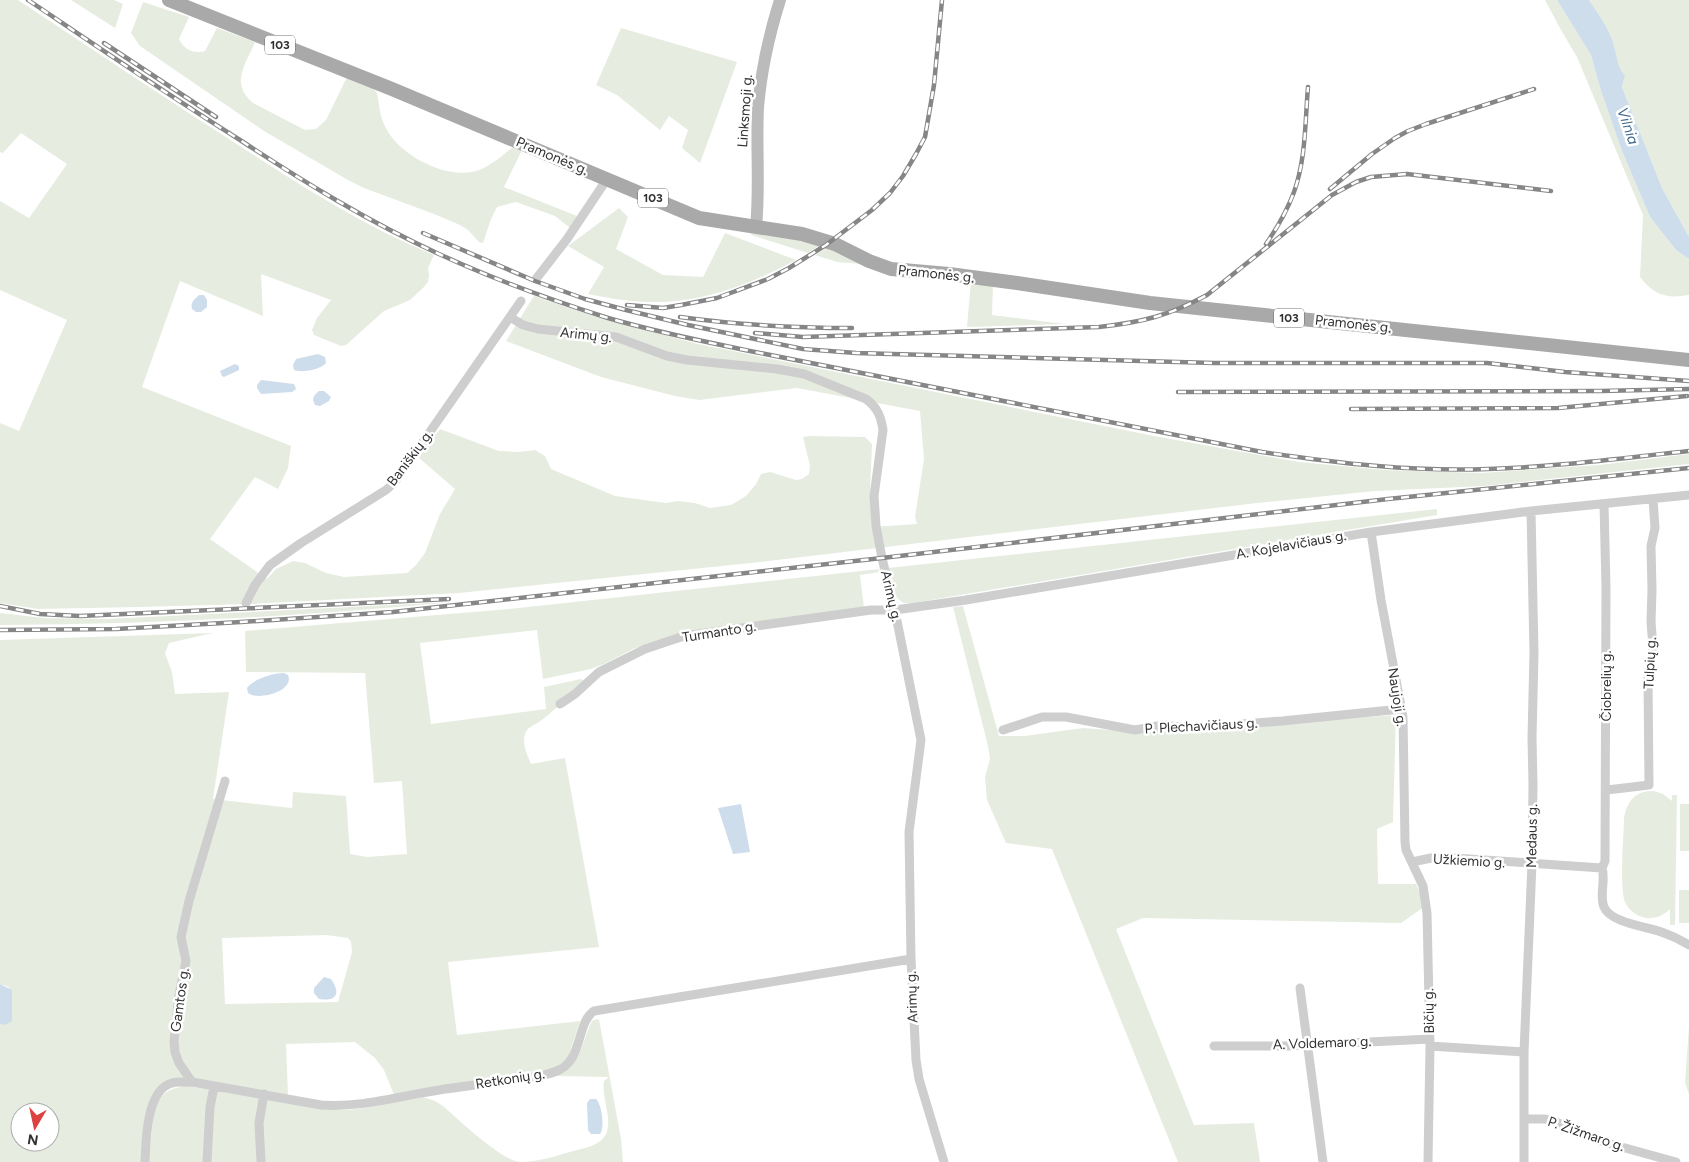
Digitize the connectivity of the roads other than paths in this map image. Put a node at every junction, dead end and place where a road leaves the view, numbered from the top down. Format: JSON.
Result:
{"nodes":[{"id":1,"x":169,"y":0,"type":"edge"},
{"id":2,"x":780,"y":0,"type":"edge"},
{"id":3,"x":607,"y":179,"type":"junction"},
{"id":4,"x":756,"y":227,"type":"junction"},
{"id":5,"x":536,"y":279,"type":"dead end"},
{"id":6,"x":521,"y":301,"type":"dead end"},
{"id":7,"x":510,"y":317,"type":"junction"},
{"id":8,"x":1689,"y":360,"type":"edge"},
{"id":9,"x":1689,"y":495,"type":"edge"},
{"id":10,"x":1653,"y":499,"type":"junction"},
{"id":11,"x":1604,"y":504,"type":"junction"},
{"id":12,"x":1531,"y":511,"type":"junction"},
{"id":13,"x":1371,"y":532,"type":"junction"},
{"id":14,"x":246,"y":603,"type":"dead end"},
{"id":15,"x":895,"y":610,"type":"junction"},
{"id":16,"x":560,"y":704,"type":"dead end"},
{"id":17,"x":1401,"y":709,"type":"junction"},
{"id":18,"x":1003,"y":730,"type":"dead end"},
{"id":19,"x":225,"y":781,"type":"dead end"},
{"id":20,"x":1607,"y":790,"type":"junction"},
{"id":21,"x":1412,"y":862,"type":"junction"},
{"id":22,"x":1532,"y":864,"type":"junction"},
{"id":23,"x":1602,"y":868,"type":"junction"},
{"id":24,"x":1689,"y":945,"type":"edge"},
{"id":25,"x":911,"y":959,"type":"junction"},
{"id":26,"x":1300,"y":988,"type":"dead end"},
{"id":27,"x":1430,"y":1042,"type":"junction"},
{"id":28,"x":1307,"y":1044,"type":"junction"},
{"id":29,"x":1214,"y":1046,"type":"dead end"},
{"id":30,"x":1524,"y":1052,"type":"junction"},
{"id":31,"x":192,"y":1082,"type":"junction"},
{"id":32,"x":214,"y":1087,"type":"junction"},
{"id":33,"x":264,"y":1094,"type":"junction"},
{"id":34,"x":1524,"y":1119,"type":"junction"},
{"id":35,"x":145,"y":1162,"type":"edge"},
{"id":36,"x":207,"y":1162,"type":"edge"},
{"id":37,"x":261,"y":1162,"type":"edge"},
{"id":38,"x":944,"y":1162,"type":"edge"},
{"id":39,"x":1323,"y":1162,"type":"edge"},
{"id":40,"x":1428,"y":1162,"type":"edge"},
{"id":41,"x":1524,"y":1162,"type":"edge"},
{"id":42,"x":1676,"y":1162,"type":"edge"}],
"edges":[{"from":1,"to":3,"type":"main road","name":"Pramonės g.","number":"103"},
{"from":2,"to":4,"type":"main road","name":"Linksmoji g."},
{"from":3,"to":4,"type":"main road","name":"Pramonės g.","number":"103"},
{"from":3,"to":5,"type":"street"},
{"from":4,"to":8,"type":"main road","name":"Pramonės g.","number":"103"},
{"from":6,"to":7,"type":"street","name":"Baniškių g."},
{"from":7,"to":14,"type":"street","name":"Baniškių g."},
{"from":7,"to":15,"type":"street","name":"Arimų g."},
{"from":9,"to":10,"type":"street","name":"A. Kojelavičiaus g."},
{"from":10,"to":11,"type":"street","name":"A. Kojelavičiaus g."},
{"from":10,"to":20,"type":"street","name":"Tulpių g."},
{"from":11,"to":12,"type":"street","name":"A. Kojelavičiaus g."},
{"from":11,"to":20,"type":"street","name":"Čiobrelių g."},
{"from":12,"to":13,"type":"street","name":"A. Kojelavičiaus g."},
{"from":12,"to":22,"type":"street","name":"Medaus g."},
{"from":13,"to":15,"type":"street","name":"A. Kojelavičiaus g."},
{"from":13,"to":17,"type":"street","name":"Naujoji g."},
{"from":15,"to":16,"type":"street","name":"Turmanto g."},
{"from":15,"to":25,"type":"street","name":"Arimų g."},
{"from":17,"to":18,"type":"street","name":"P. Plechavičiaus g."},
{"from":17,"to":21,"type":"street","name":"Naujoji g."},
{"from":19,"to":31,"type":"street","name":"Gamtos g."},
{"from":20,"to":23,"type":"street","name":"Čiobrelių g."},
{"from":21,"to":22,"type":"street","name":"Užkiemio g."},
{"from":21,"to":27,"type":"street","name":"Bičių g."},
{"from":22,"to":23,"type":"street","name":"Užkiemio g."},
{"from":22,"to":30,"type":"street","name":"Medaus g."},
{"from":23,"to":24,"type":"street"},
{"from":25,"to":33,"type":"street","name":"Retkonių g."},
{"from":25,"to":38,"type":"street","name":"Arimų g."},
{"from":26,"to":28,"type":"street"},
{"from":27,"to":28,"type":"street","name":"A. Voldemaro g."},
{"from":27,"to":30,"type":"street","name":"A. Voldemaro g."},
{"from":27,"to":40,"type":"street","name":"Bičių g."},
{"from":28,"to":29,"type":"street","name":"A. Voldemaro g."},
{"from":28,"to":39,"type":"street"},
{"from":30,"to":34,"type":"street","name":"Medaus g."},
{"from":31,"to":32,"type":"street","name":"Retkonių g."},
{"from":31,"to":35,"type":"street"},
{"from":32,"to":33,"type":"street","name":"Retkonių g."},
{"from":32,"to":36,"type":"street"},
{"from":33,"to":37,"type":"street"},
{"from":34,"to":41,"type":"street","name":"Medaus g."},
{"from":34,"to":42,"type":"street","name":"P. Žižmaro g."}]}
